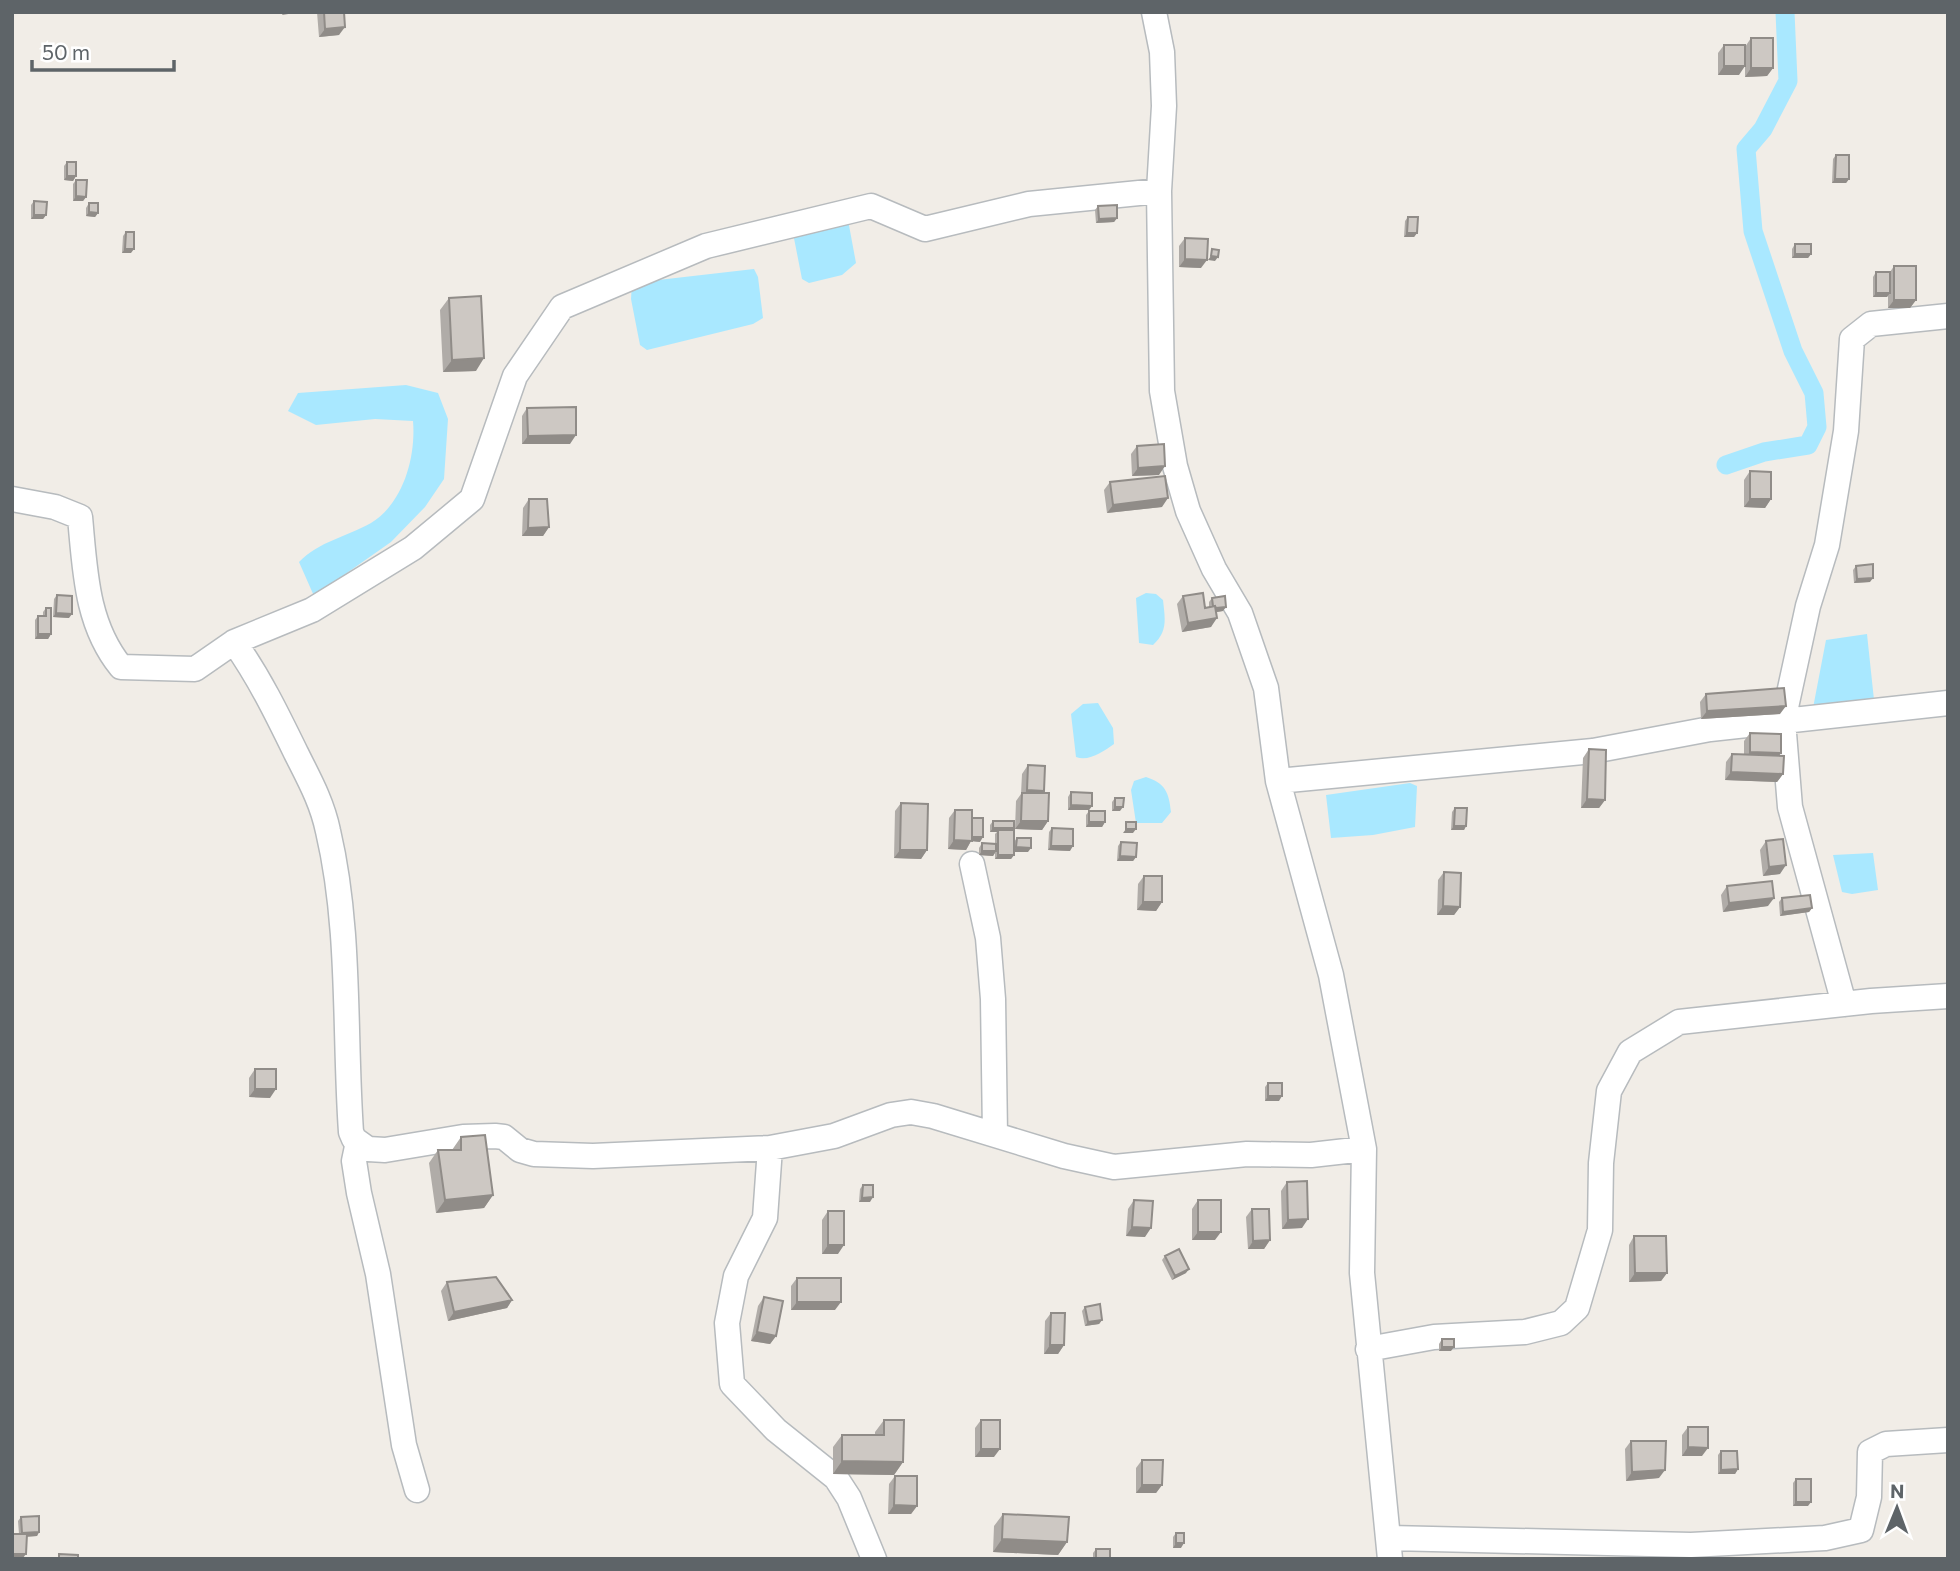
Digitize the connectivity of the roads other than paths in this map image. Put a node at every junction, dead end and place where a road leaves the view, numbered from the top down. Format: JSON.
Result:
{"nodes":[{"id":1,"x":1154,"y":12,"type":"edge"},
{"id":2,"x":1159,"y":191,"type":"junction"},
{"id":3,"x":1948,"y":316,"type":"edge"},
{"id":4,"x":12,"y":499,"type":"edge"},
{"id":5,"x":234,"y":642,"type":"junction"},
{"id":6,"x":1948,"y":703,"type":"edge"},
{"id":7,"x":1783,"y":721,"type":"junction"},
{"id":8,"x":1278,"y":781,"type":"junction"},
{"id":9,"x":972,"y":864,"type":"dead end"},
{"id":10,"x":1948,"y":996,"type":"edge"},
{"id":11,"x":1844,"y":1004,"type":"junction"},
{"id":12,"x":995,"y":1134,"type":"junction"},
{"id":13,"x":358,"y":1142,"type":"junction"},
{"id":14,"x":769,"y":1148,"type":"junction"},
{"id":15,"x":1364,"y":1149,"type":"junction"},
{"id":16,"x":1368,"y":1349,"type":"junction"},
{"id":17,"x":1948,"y":1440,"type":"edge"},
{"id":18,"x":417,"y":1490,"type":"dead end"},
{"id":19,"x":1390,"y":1548,"type":"edge"},
{"id":20,"x":874,"y":1559,"type":"edge"}],
"edges":[{"from":1,"to":2,"type":"street"},
{"from":2,"to":5,"type":"street"},
{"from":2,"to":8,"type":"street"},
{"from":3,"to":7,"type":"street"},
{"from":4,"to":5,"type":"street"},
{"from":5,"to":13,"type":"street"},
{"from":6,"to":7,"type":"street"},
{"from":7,"to":8,"type":"street"},
{"from":7,"to":11,"type":"street"},
{"from":8,"to":15,"type":"street"},
{"from":9,"to":12,"type":"street"},
{"from":10,"to":11,"type":"street"},
{"from":11,"to":16,"type":"street"},
{"from":12,"to":14,"type":"street"},
{"from":12,"to":15,"type":"street"},
{"from":13,"to":14,"type":"street"},
{"from":13,"to":18,"type":"street"},
{"from":14,"to":20,"type":"street"},
{"from":15,"to":16,"type":"street"},
{"from":16,"to":19,"type":"street"},
{"from":17,"to":19,"type":"street"}]}
